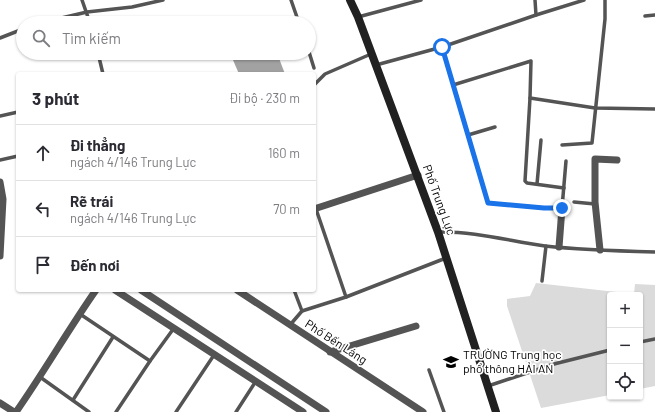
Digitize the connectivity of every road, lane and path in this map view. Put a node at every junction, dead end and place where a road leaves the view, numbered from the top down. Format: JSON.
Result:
{"nodes":[{"id":1,"x":82,"y":0,"type":"edge"},
{"id":2,"x":163,"y":0,"type":"edge"},
{"id":3,"x":291,"y":0,"type":"edge"},
{"id":4,"x":350,"y":0,"type":"edge"},
{"id":5,"x":421,"y":0,"type":"edge"},
{"id":6,"x":535,"y":0,"type":"edge"},
{"id":7,"x":584,"y":0,"type":"edge"},
{"id":8,"x":605,"y":0,"type":"edge"},
{"id":9,"x":86,"y":12,"type":"junction"},
{"id":10,"x":536,"y":15,"type":"junction"},
{"id":11,"x":69,"y":16,"type":"edge"},
{"id":12,"x":87,"y":16,"type":"edge"},
{"id":13,"x":297,"y":16,"type":"edge"},
{"id":14,"x":645,"y":16,"type":"dead end"},
{"id":15,"x":655,"y":16,"type":"edge"},
{"id":16,"x":358,"y":17,"type":"junction"},
{"id":17,"x":16,"y":32,"type":"edge"},
{"id":18,"x":0,"y":38,"type":"edge"},
{"id":19,"x":442,"y":47,"type":"junction"},
{"id":20,"x":371,"y":54,"type":"junction"},
{"id":21,"x":100,"y":60,"type":"edge"},
{"id":22,"x":312,"y":60,"type":"edge"},
{"id":23,"x":376,"y":65,"type":"junction"},
{"id":24,"x":314,"y":68,"type":"dead end"},
{"id":25,"x":103,"y":72,"type":"edge"},
{"id":26,"x":316,"y":83,"type":"edge"},
{"id":27,"x":453,"y":85,"type":"junction"},
{"id":28,"x":530,"y":98,"type":"junction"},
{"id":29,"x":595,"y":108,"type":"junction"},
{"id":30,"x":655,"y":109,"type":"edge"},
{"id":31,"x":16,"y":112,"type":"edge"},
{"id":32,"x":0,"y":116,"type":"edge"},
{"id":33,"x":495,"y":127,"type":"dead end"},
{"id":34,"x":468,"y":135,"type":"junction"},
{"id":35,"x":541,"y":140,"type":"dead end"},
{"id":36,"x":562,"y":145,"type":"dead end"},
{"id":37,"x":16,"y":156,"type":"edge"},
{"id":38,"x":0,"y":160,"type":"edge"},
{"id":39,"x":617,"y":160,"type":"dead end"},
{"id":40,"x":566,"y":161,"type":"dead end"},
{"id":41,"x":418,"y":175,"type":"junction"},
{"id":42,"x":0,"y":182,"type":"edge"},
{"id":43,"x":537,"y":184,"type":"junction"},
{"id":44,"x":564,"y":188,"type":"junction"},
{"id":45,"x":574,"y":202,"type":"dead end"},
{"id":46,"x":595,"y":204,"type":"junction"},
{"id":47,"x":562,"y":208,"type":"junction"},
{"id":48,"x":316,"y":209,"type":"edge"},
{"id":49,"x":316,"y":212,"type":"edge"},
{"id":50,"x":438,"y":232,"type":"junction"},
{"id":51,"x":546,"y":246,"type":"junction"},
{"id":52,"x":559,"y":247,"type":"junction"},
{"id":53,"x":600,"y":250,"type":"junction"},
{"id":54,"x":655,"y":252,"type":"edge"},
{"id":55,"x":0,"y":256,"type":"edge"},
{"id":56,"x":446,"y":258,"type":"junction"},
{"id":57,"x":542,"y":281,"type":"dead end"},
{"id":58,"x":95,"y":292,"type":"edge"},
{"id":59,"x":118,"y":292,"type":"edge"},
{"id":60,"x":144,"y":292,"type":"edge"},
{"id":61,"x":240,"y":292,"type":"edge"},
{"id":62,"x":295,"y":292,"type":"edge"},
{"id":63,"x":346,"y":297,"type":"junction"},
{"id":64,"x":302,"y":311,"type":"junction"},
{"id":65,"x":80,"y":314,"type":"junction"},
{"id":66,"x":290,"y":324,"type":"junction"},
{"id":67,"x":416,"y":326,"type":"dead end"},
{"id":68,"x":174,"y":328,"type":"junction"},
{"id":69,"x":113,"y":336,"type":"junction"},
{"id":70,"x":655,"y":339,"type":"edge"},
{"id":71,"x":643,"y":341,"type":"edge"},
{"id":72,"x":607,"y":351,"type":"edge"},
{"id":73,"x":330,"y":352,"type":"junction"},
{"id":74,"x":214,"y":354,"type":"junction"},
{"id":75,"x":150,"y":361,"type":"junction"},
{"id":76,"x":429,"y":370,"type":"dead end"},
{"id":77,"x":40,"y":377,"type":"junction"},
{"id":78,"x":256,"y":381,"type":"junction"},
{"id":79,"x":487,"y":386,"type":"junction"},
{"id":80,"x":73,"y":400,"type":"junction"},
{"id":81,"x":0,"y":403,"type":"edge"},
{"id":82,"x":15,"y":412,"type":"edge"},
{"id":83,"x":89,"y":412,"type":"edge"},
{"id":84,"x":116,"y":412,"type":"edge"},
{"id":85,"x":176,"y":412,"type":"edge"},
{"id":86,"x":236,"y":412,"type":"edge"},
{"id":87,"x":302,"y":412,"type":"edge"},
{"id":88,"x":326,"y":412,"type":"edge"},
{"id":89,"x":423,"y":412,"type":"edge"},
{"id":90,"x":444,"y":412,"type":"edge"},
{"id":91,"x":496,"y":412,"type":"edge"}],
"edges":[{"from":1,"to":9,"type":"lane"},
{"from":2,"to":9,"type":"lane"},
{"from":3,"to":13,"type":"lane"},
{"from":4,"to":16,"type":"street","name":"Phố Trung Lực"},
{"from":5,"to":16,"type":"lane"},
{"from":6,"to":10,"type":"lane"},
{"from":7,"to":10,"type":"lane"},
{"from":8,"to":29,"type":"lane"},
{"from":9,"to":11,"type":"lane"},
{"from":9,"to":12,"type":"lane"},
{"from":10,"to":19,"type":"lane"},
{"from":14,"to":15,"type":"lane"},
{"from":16,"to":20,"type":"street","name":"Phố Trung Lực"},
{"from":17,"to":18,"type":"lane"},
{"from":19,"to":23,"type":"lane"},
{"from":19,"to":27,"type":"lane"},
{"from":20,"to":23,"type":"street","name":"Phố Trung Lực"},
{"from":20,"to":26,"type":"lane"},
{"from":21,"to":25,"type":"lane"},
{"from":22,"to":24,"type":"lane"},
{"from":23,"to":41,"type":"street","name":"Phố Trung Lực"},
{"from":27,"to":28,"type":"lane"},
{"from":27,"to":34,"type":"lane"},
{"from":28,"to":29,"type":"lane"},
{"from":28,"to":43,"type":"lane"},
{"from":29,"to":30,"type":"lane"},
{"from":29,"to":36,"type":"lane"},
{"from":31,"to":32,"type":"lane"},
{"from":33,"to":34,"type":"lane"},
{"from":34,"to":47,"type":"lane"},
{"from":35,"to":43,"type":"lane"},
{"from":37,"to":38,"type":"lane"},
{"from":39,"to":46,"type":"street"},
{"from":40,"to":44,"type":"lane"},
{"from":41,"to":48,"type":"street"},
{"from":41,"to":50,"type":"street","name":"Phố Trung Lực"},
{"from":42,"to":55,"type":"street"},
{"from":43,"to":44,"type":"lane"},
{"from":44,"to":47,"type":"lane"},
{"from":45,"to":46,"type":"lane"},
{"from":46,"to":53,"type":"street"},
{"from":47,"to":52,"type":"street"},
{"from":49,"to":63,"type":"lane"},
{"from":50,"to":51,"type":"lane"},
{"from":50,"to":56,"type":"street","name":"Phố Trung Lực"},
{"from":51,"to":52,"type":"lane"},
{"from":51,"to":57,"type":"lane"},
{"from":52,"to":53,"type":"lane"},
{"from":53,"to":54,"type":"lane"},
{"from":56,"to":63,"type":"lane"},
{"from":56,"to":79,"type":"street","name":"Phố Trung Lực"},
{"from":58,"to":65,"type":"street"},
{"from":59,"to":68,"type":"street"},
{"from":60,"to":88,"type":"street"},
{"from":61,"to":66,"type":"street","name":"Phố Bến Láng"},
{"from":62,"to":64,"type":"lane"},
{"from":63,"to":64,"type":"lane"},
{"from":64,"to":66,"type":"lane"},
{"from":65,"to":69,"type":"lane"},
{"from":65,"to":77,"type":"street"},
{"from":66,"to":73,"type":"street","name":"Phố Bến Láng"},
{"from":67,"to":73,"type":"street"},
{"from":68,"to":74,"type":"street"},
{"from":68,"to":75,"type":"lane"},
{"from":69,"to":75,"type":"lane"},
{"from":69,"to":80,"type":"lane"},
{"from":70,"to":71,"type":"lane"},
{"from":72,"to":79,"type":"lane"},
{"from":73,"to":89,"type":"street","name":"Phố Bến Láng"},
{"from":74,"to":78,"type":"street"},
{"from":74,"to":85,"type":"lane"},
{"from":75,"to":84,"type":"lane"},
{"from":76,"to":90,"type":"lane"},
{"from":77,"to":80,"type":"lane"},
{"from":77,"to":82,"type":"street"},
{"from":78,"to":86,"type":"lane"},
{"from":78,"to":87,"type":"street"},
{"from":79,"to":91,"type":"street","name":"Phố Trung Lực"},
{"from":80,"to":83,"type":"lane"},
{"from":81,"to":82,"type":"street"}]}
